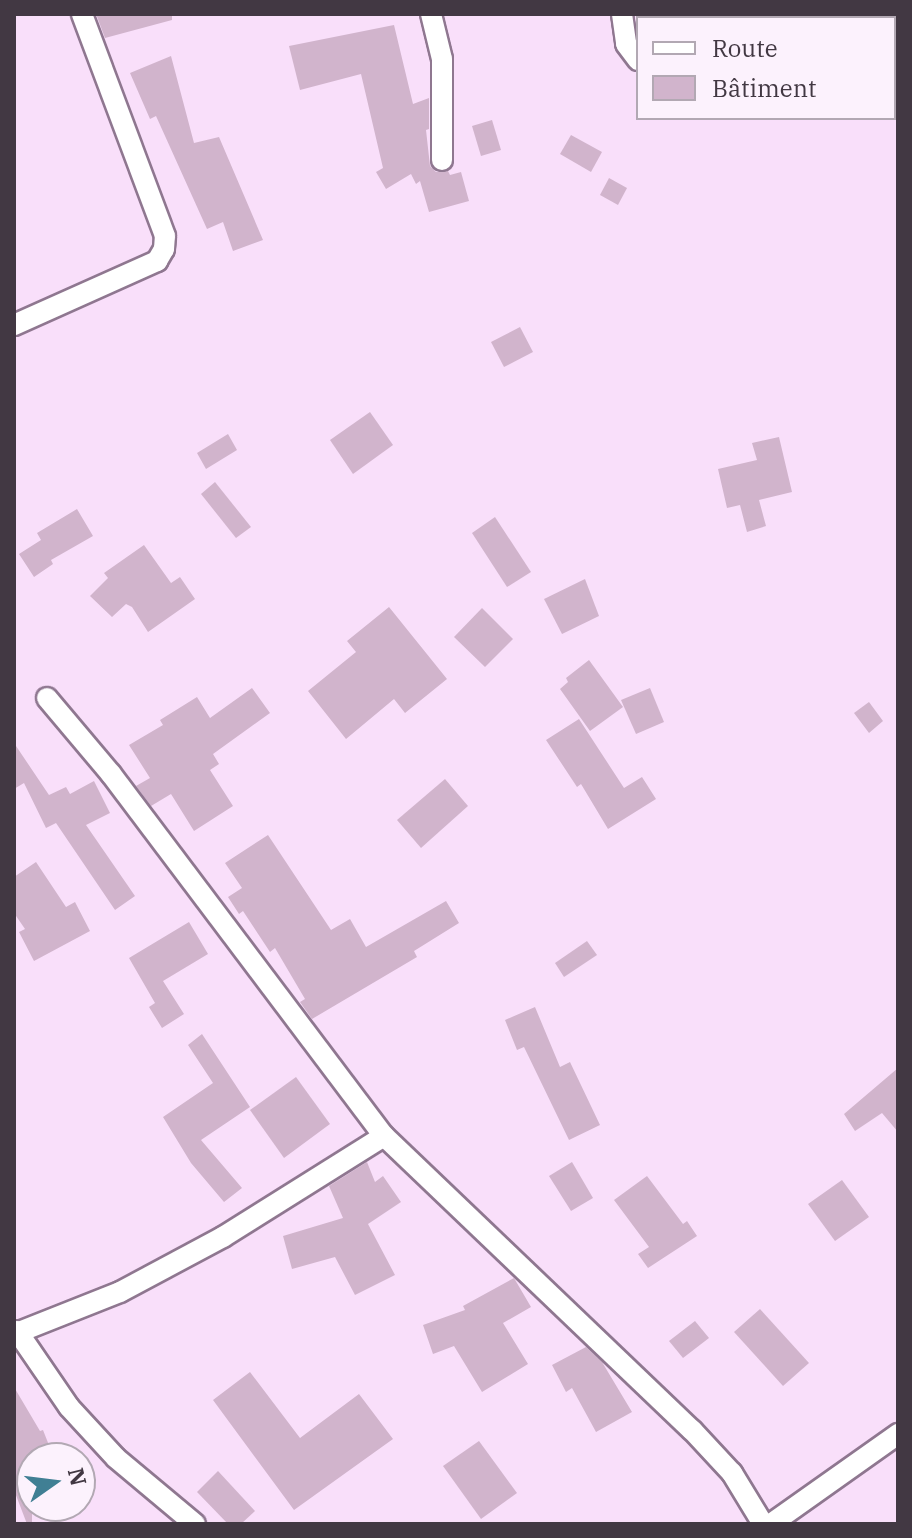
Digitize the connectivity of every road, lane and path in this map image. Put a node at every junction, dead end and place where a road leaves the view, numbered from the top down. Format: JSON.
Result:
{"nodes":[{"id":1,"x":82,"y":14,"type":"edge"},
{"id":2,"x":431,"y":14,"type":"edge"},
{"id":3,"x":622,"y":14,"type":"edge"},
{"id":4,"x":636,"y":57,"type":"edge"},
{"id":5,"x":442,"y":160,"type":"dead end"},
{"id":6,"x":14,"y":325,"type":"edge"},
{"id":7,"x":47,"y":698,"type":"dead end"},
{"id":8,"x":384,"y":1136,"type":"junction"},
{"id":9,"x":16,"y":1332,"type":"edge"},
{"id":10,"x":898,"y":1434,"type":"edge"},
{"id":11,"x":195,"y":1524,"type":"edge"},
{"id":12,"x":763,"y":1524,"type":"edge"},
{"id":13,"x":771,"y":1524,"type":"edge"}],
"edges":[{"from":1,"to":6,"type":"street"},
{"from":2,"to":5,"type":"street"},
{"from":3,"to":4,"type":"street"},
{"from":7,"to":8,"type":"street"},
{"from":8,"to":9,"type":"street"},
{"from":8,"to":12,"type":"street"},
{"from":9,"to":11,"type":"street"},
{"from":10,"to":13,"type":"street"}]}
